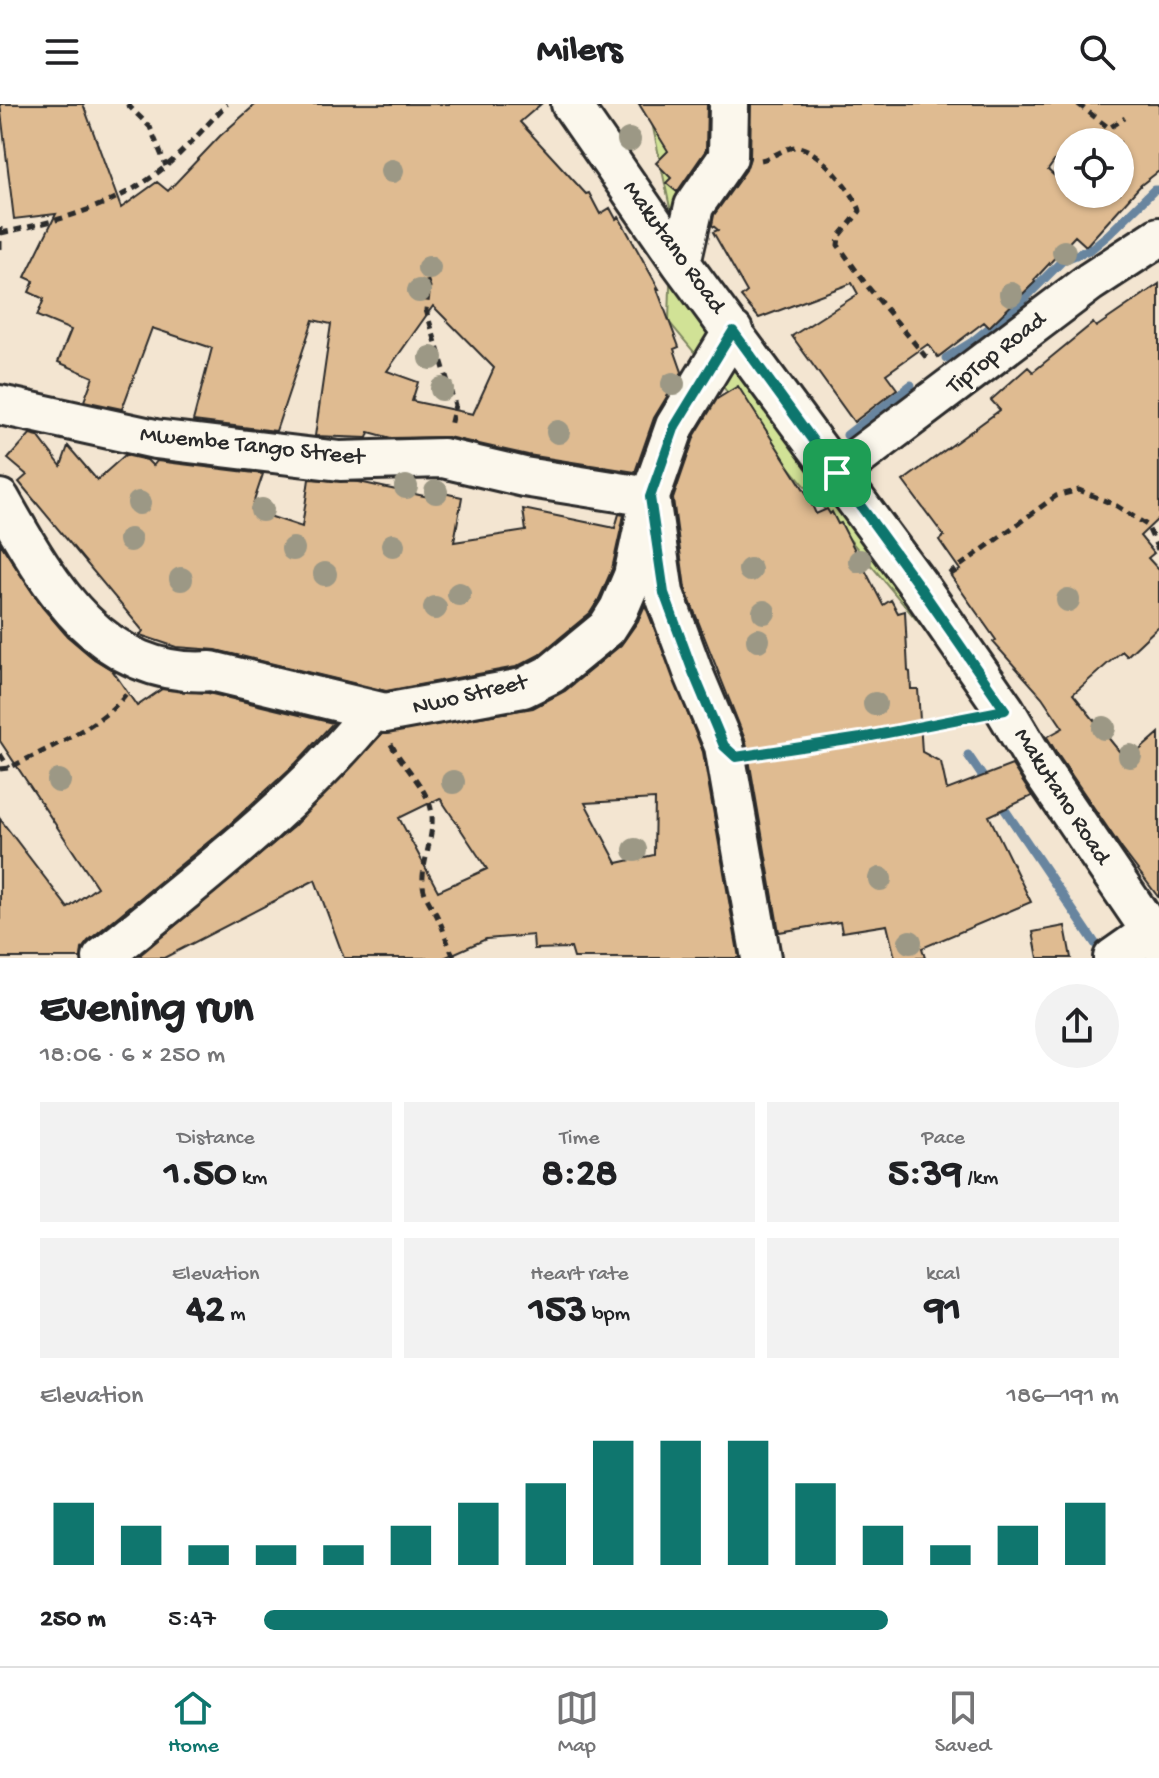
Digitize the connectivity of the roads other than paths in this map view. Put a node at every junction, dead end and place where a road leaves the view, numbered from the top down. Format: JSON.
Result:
{"nodes":[{"id":1,"x":571,"y":104,"type":"edge"},
{"id":2,"x":729,"y":104,"type":"edge"},
{"id":3,"x":1159,"y":237,"type":"edge"},
{"id":4,"x":681,"y":263,"type":"junction"},
{"id":5,"x":733,"y":331,"type":"junction"},
{"id":6,"x":0,"y":405,"type":"edge"},
{"id":7,"x":837,"y":473,"type":"junction"},
{"id":8,"x":650,"y":497,"type":"junction"},
{"id":9,"x":0,"y":499,"type":"edge"},
{"id":10,"x":378,"y":712,"type":"junction"},
{"id":11,"x":1154,"y":938,"type":"edge"},
{"id":12,"x":102,"y":958,"type":"edge"},
{"id":13,"x":761,"y":958,"type":"edge"},
{"id":14,"x":1113,"y":958,"type":"edge"}],
"edges":[{"from":1,"to":4,"type":"street","name":"Makutano Road"},
{"from":2,"to":4,"type":"street"},
{"from":3,"to":7,"type":"street","name":"TipTop Road"},
{"from":4,"to":5,"type":"street","name":"Makutano Road"},
{"from":5,"to":7,"type":"street","name":"Makutano Road"},
{"from":5,"to":8,"type":"street","name":"Nwo Street"},
{"from":6,"to":8,"type":"street","name":"Mwembe Tango Street"},
{"from":7,"to":11,"type":"street","name":"Makutano Road"},
{"from":8,"to":10,"type":"street","name":"Nwo Street"},
{"from":8,"to":13,"type":"street"},
{"from":9,"to":10,"type":"street","name":"Nwo Street"},
{"from":10,"to":12,"type":"street"},
{"from":11,"to":14,"type":"street"}]}
